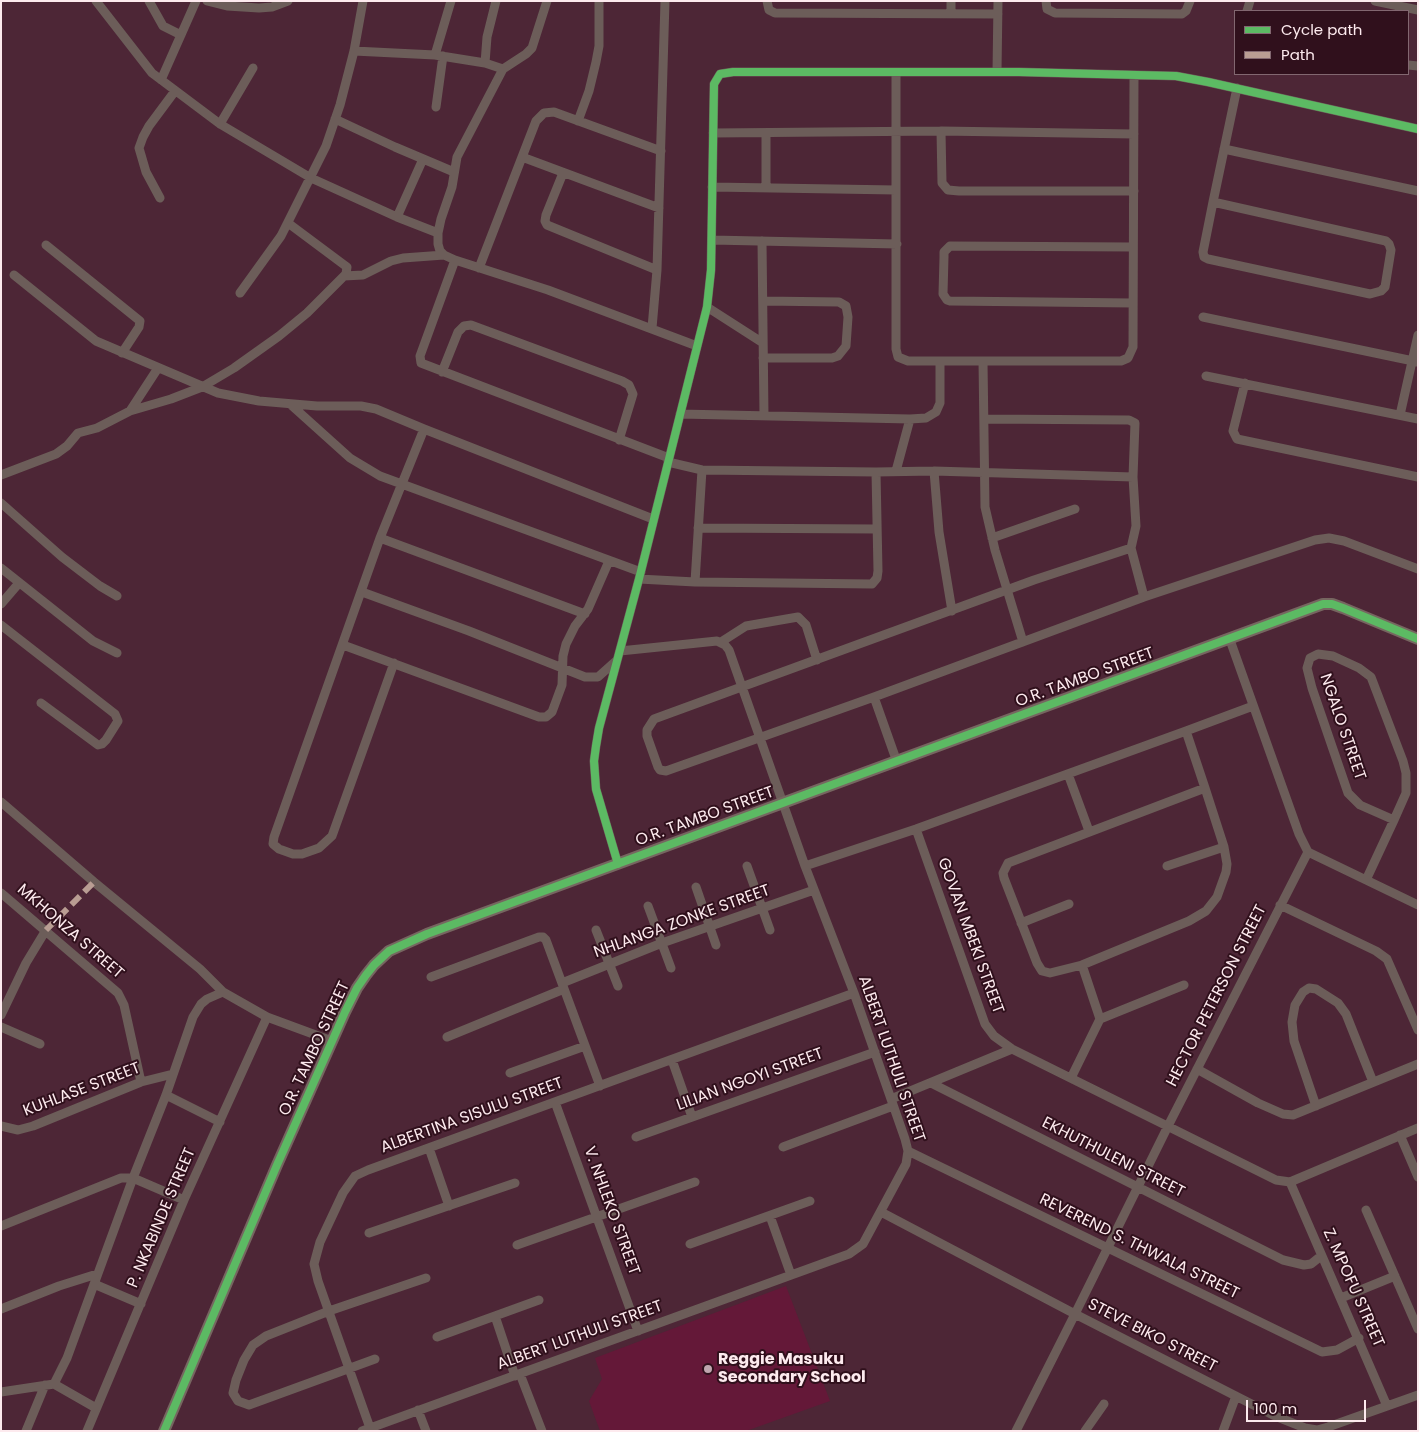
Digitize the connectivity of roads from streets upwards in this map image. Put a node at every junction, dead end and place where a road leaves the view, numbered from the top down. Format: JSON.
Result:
{"nodes":[{"id":1,"x":96,"y":1,"type":"edge"},
{"id":2,"x":149,"y":1,"type":"edge"},
{"id":3,"x":196,"y":1,"type":"edge"},
{"id":4,"x":207,"y":1,"type":"edge"},
{"id":5,"x":288,"y":1,"type":"edge"},
{"id":6,"x":363,"y":1,"type":"edge"},
{"id":7,"x":451,"y":1,"type":"edge"},
{"id":8,"x":496,"y":1,"type":"edge"},
{"id":9,"x":547,"y":1,"type":"edge"},
{"id":10,"x":600,"y":1,"type":"edge"},
{"id":11,"x":665,"y":1,"type":"edge"},
{"id":12,"x":767,"y":1,"type":"edge"},
{"id":13,"x":951,"y":1,"type":"edge"},
{"id":14,"x":998,"y":1,"type":"edge"},
{"id":15,"x":1046,"y":1,"type":"edge"},
{"id":16,"x":1190,"y":1,"type":"edge"},
{"id":17,"x":1375,"y":1,"type":"edge"},
{"id":18,"x":1418,"y":10,"type":"edge"},
{"id":19,"x":951,"y":13,"type":"junction"},
{"id":20,"x":998,"y":14,"type":"junction"},
{"id":21,"x":181,"y":35,"type":"junction"},
{"id":22,"x":354,"y":52,"type":"junction"},
{"id":23,"x":439,"y":56,"type":"junction"},
{"id":24,"x":485,"y":63,"type":"junction"},
{"id":25,"x":253,"y":68,"type":"dead end"},
{"id":26,"x":503,"y":69,"type":"junction"},
{"id":27,"x":896,"y":72,"type":"junction"},
{"id":28,"x":997,"y":72,"type":"junction"},
{"id":29,"x":1134,"y":75,"type":"junction"},
{"id":30,"x":161,"y":80,"type":"junction"},
{"id":31,"x":1237,"y":88,"type":"junction"},
{"id":32,"x":175,"y":91,"type":"junction"},
{"id":33,"x":436,"y":107,"type":"dead end"},
{"id":34,"x":335,"y":119,"type":"junction"},
{"id":35,"x":578,"y":121,"type":"junction"},
{"id":36,"x":220,"y":124,"type":"junction"},
{"id":37,"x":1418,"y":129,"type":"edge"},
{"id":38,"x":896,"y":131,"type":"junction"},
{"id":39,"x":941,"y":131,"type":"junction"},
{"id":40,"x":713,"y":132,"type":"junction"},
{"id":41,"x":766,"y":133,"type":"junction"},
{"id":42,"x":1134,"y":134,"type":"junction"},
{"id":43,"x":1224,"y":149,"type":"junction"},
{"id":44,"x":661,"y":151,"type":"junction"},
{"id":45,"x":522,"y":157,"type":"junction"},
{"id":46,"x":423,"y":159,"type":"junction"},
{"id":47,"x":454,"y":172,"type":"junction"},
{"id":48,"x":562,"y":173,"type":"junction"},
{"id":49,"x":311,"y":178,"type":"junction"},
{"id":50,"x":712,"y":187,"type":"junction"},
{"id":51,"x":766,"y":187,"type":"junction"},
{"id":52,"x":896,"y":190,"type":"junction"},
{"id":53,"x":1134,"y":191,"type":"junction"},
{"id":54,"x":1418,"y":191,"type":"edge"},
{"id":55,"x":160,"y":198,"type":"dead end"},
{"id":56,"x":1213,"y":202,"type":"junction"},
{"id":57,"x":659,"y":208,"type":"junction"},
{"id":58,"x":397,"y":217,"type":"junction"},
{"id":59,"x":288,"y":223,"type":"junction"},
{"id":60,"x":438,"y":234,"type":"junction"},
{"id":61,"x":712,"y":240,"type":"junction"},
{"id":62,"x":762,"y":241,"type":"junction"},
{"id":63,"x":896,"y":244,"type":"junction"},
{"id":64,"x":46,"y":245,"type":"dead end"},
{"id":65,"x":1133,"y":247,"type":"junction"},
{"id":66,"x":444,"y":256,"type":"junction"},
{"id":67,"x":455,"y":260,"type":"junction"},
{"id":68,"x":479,"y":268,"type":"junction"},
{"id":69,"x":658,"y":270,"type":"junction"},
{"id":70,"x":14,"y":276,"type":"dead end"},
{"id":71,"x":344,"y":276,"type":"junction"},
{"id":72,"x":240,"y":293,"type":"dead end"},
{"id":73,"x":763,"y":301,"type":"junction"},
{"id":74,"x":1133,"y":303,"type":"junction"},
{"id":75,"x":707,"y":306,"type":"junction"},
{"id":76,"x":1203,"y":317,"type":"dead end"},
{"id":77,"x":652,"y":328,"type":"junction"},
{"id":78,"x":1418,"y":335,"type":"edge"},
{"id":79,"x":763,"y":343,"type":"junction"},
{"id":80,"x":697,"y":346,"type":"junction"},
{"id":81,"x":122,"y":353,"type":"junction"},
{"id":82,"x":763,"y":358,"type":"junction"},
{"id":83,"x":940,"y":361,"type":"junction"},
{"id":84,"x":983,"y":361,"type":"junction"},
{"id":85,"x":1415,"y":361,"type":"edge"},
{"id":86,"x":158,"y":368,"type":"junction"},
{"id":87,"x":442,"y":372,"type":"junction"},
{"id":88,"x":1206,"y":376,"type":"dead end"},
{"id":89,"x":1245,"y":382,"type":"junction"},
{"id":90,"x":202,"y":387,"type":"junction"},
{"id":91,"x":290,"y":404,"type":"junction"},
{"id":92,"x":130,"y":411,"type":"junction"},
{"id":93,"x":680,"y":414,"type":"junction"},
{"id":94,"x":1400,"y":415,"type":"junction"},
{"id":95,"x":764,"y":416,"type":"junction"},
{"id":96,"x":910,"y":419,"type":"junction"},
{"id":97,"x":984,"y":419,"type":"junction"},
{"id":98,"x":1418,"y":419,"type":"edge"},
{"id":99,"x":424,"y":429,"type":"junction"},
{"id":100,"x":619,"y":440,"type":"junction"},
{"id":101,"x":668,"y":460,"type":"junction"},
{"id":102,"x":702,"y":470,"type":"junction"},
{"id":103,"x":896,"y":471,"type":"junction"},
{"id":104,"x":934,"y":471,"type":"junction"},
{"id":105,"x":876,"y":472,"type":"junction"},
{"id":106,"x":984,"y":472,"type":"junction"},
{"id":107,"x":1,"y":475,"type":"edge"},
{"id":108,"x":1133,"y":477,"type":"junction"},
{"id":109,"x":1418,"y":477,"type":"edge"},
{"id":110,"x":401,"y":485,"type":"junction"},
{"id":111,"x":1,"y":503,"type":"edge"},
{"id":112,"x":1075,"y":509,"type":"dead end"},
{"id":113,"x":653,"y":519,"type":"junction"},
{"id":114,"x":698,"y":528,"type":"junction"},
{"id":115,"x":877,"y":529,"type":"junction"},
{"id":116,"x":380,"y":538,"type":"junction"},
{"id":117,"x":992,"y":538,"type":"junction"},
{"id":118,"x":1131,"y":548,"type":"junction"},
{"id":119,"x":609,"y":561,"type":"junction"},
{"id":120,"x":1,"y":568,"type":"edge"},
{"id":121,"x":1418,"y":569,"type":"edge"},
{"id":122,"x":640,"y":575,"type":"junction"},
{"id":123,"x":695,"y":582,"type":"junction"},
{"id":124,"x":19,"y":583,"type":"junction"},
{"id":125,"x":1007,"y":590,"type":"junction"},
{"id":126,"x":362,"y":592,"type":"junction"},
{"id":127,"x":117,"y":596,"type":"dead end"},
{"id":128,"x":1144,"y":597,"type":"junction"},
{"id":129,"x":1,"y":604,"type":"edge"},
{"id":130,"x":952,"y":610,"type":"junction"},
{"id":131,"x":584,"y":614,"type":"junction"},
{"id":132,"x":1,"y":625,"type":"edge"},
{"id":133,"x":1418,"y":639,"type":"edge"},
{"id":134,"x":1230,"y":640,"type":"junction"},
{"id":135,"x":722,"y":642,"type":"junction"},
{"id":136,"x":1023,"y":642,"type":"junction"},
{"id":137,"x":343,"y":644,"type":"junction"},
{"id":138,"x":117,"y":653,"type":"dead end"},
{"id":139,"x":619,"y":655,"type":"junction"},
{"id":140,"x":817,"y":660,"type":"junction"},
{"id":141,"x":394,"y":663,"type":"junction"},
{"id":142,"x":563,"y":668,"type":"junction"},
{"id":143,"x":743,"y":687,"type":"junction"},
{"id":144,"x":874,"y":697,"type":"junction"},
{"id":145,"x":40,"y":703,"type":"dead end"},
{"id":146,"x":1253,"y":706,"type":"junction"},
{"id":147,"x":1186,"y":732,"type":"junction"},
{"id":148,"x":761,"y":738,"type":"junction"},
{"id":149,"x":897,"y":762,"type":"junction"},
{"id":150,"x":1068,"y":774,"type":"junction"},
{"id":151,"x":1205,"y":788,"type":"junction"},
{"id":152,"x":1,"y":802,"type":"edge"},
{"id":153,"x":783,"y":803,"type":"junction"},
{"id":154,"x":1394,"y":820,"type":"junction"},
{"id":155,"x":916,"y":829,"type":"junction"},
{"id":156,"x":1088,"y":831,"type":"junction"},
{"id":157,"x":1224,"y":847,"type":"junction"},
{"id":158,"x":1308,"y":852,"type":"junction"},
{"id":159,"x":618,"y":864,"type":"junction"},
{"id":160,"x":748,"y":866,"type":"dead end"},
{"id":161,"x":805,"y":866,"type":"junction"},
{"id":162,"x":1167,"y":866,"type":"dead end"},
{"id":163,"x":1366,"y":880,"type":"junction"},
{"id":164,"x":696,"y":887,"type":"dead end"},
{"id":165,"x":814,"y":890,"type":"junction"},
{"id":166,"x":1,"y":893,"type":"edge"},
{"id":167,"x":1069,"y":904,"type":"dead end"},
{"id":168,"x":1280,"y":905,"type":"junction"},
{"id":169,"x":1418,"y":905,"type":"edge"},
{"id":170,"x":648,"y":906,"type":"dead end"},
{"id":171,"x":762,"y":908,"type":"junction"},
{"id":172,"x":1021,"y":923,"type":"junction"},
{"id":173,"x":710,"y":927,"type":"junction"},
{"id":174,"x":46,"y":930,"type":"junction"},
{"id":175,"x":596,"y":930,"type":"dead end"},
{"id":176,"x":770,"y":930,"type":"dead end"},
{"id":177,"x":662,"y":943,"type":"junction"},
{"id":178,"x":716,"y":945,"type":"dead end"},
{"id":179,"x":610,"y":964,"type":"junction"},
{"id":180,"x":1082,"y":965,"type":"junction"},
{"id":181,"x":671,"y":968,"type":"dead end"},
{"id":182,"x":430,"y":978,"type":"dead end"},
{"id":183,"x":1184,"y":985,"type":"dead end"},
{"id":184,"x":563,"y":986,"type":"junction"},
{"id":185,"x":618,"y":986,"type":"dead end"},
{"id":186,"x":223,"y":992,"type":"junction"},
{"id":187,"x":854,"y":993,"type":"junction"},
{"id":188,"x":1,"y":1015,"type":"edge"},
{"id":189,"x":268,"y":1017,"type":"junction"},
{"id":190,"x":1100,"y":1020,"type":"junction"},
{"id":191,"x":1,"y":1027,"type":"edge"},
{"id":192,"x":1418,"y":1030,"type":"edge"},
{"id":193,"x":447,"y":1037,"type":"dead end"},
{"id":194,"x":332,"y":1041,"type":"junction"},
{"id":195,"x":40,"y":1044,"type":"dead end"},
{"id":196,"x":585,"y":1046,"type":"junction"},
{"id":197,"x":1012,"y":1049,"type":"junction"},
{"id":198,"x":875,"y":1052,"type":"junction"},
{"id":199,"x":672,"y":1060,"type":"junction"},
{"id":200,"x":1418,"y":1064,"type":"edge"},
{"id":201,"x":1197,"y":1069,"type":"junction"},
{"id":202,"x":510,"y":1073,"type":"dead end"},
{"id":203,"x":173,"y":1074,"type":"junction"},
{"id":204,"x":1071,"y":1078,"type":"junction"},
{"id":205,"x":141,"y":1082,"type":"junction"},
{"id":206,"x":1373,"y":1082,"type":"junction"},
{"id":207,"x":931,"y":1083,"type":"junction"},
{"id":208,"x":600,"y":1086,"type":"junction"},
{"id":209,"x":166,"y":1096,"type":"junction"},
{"id":210,"x":555,"y":1102,"type":"junction"},
{"id":211,"x":892,"y":1103,"type":"junction"},
{"id":212,"x":1316,"y":1106,"type":"junction"},
{"id":213,"x":692,"y":1117,"type":"junction"},
{"id":214,"x":220,"y":1122,"type":"junction"},
{"id":215,"x":1,"y":1126,"type":"edge"},
{"id":216,"x":1168,"y":1126,"type":"junction"},
{"id":217,"x":1418,"y":1128,"type":"edge"},
{"id":218,"x":1400,"y":1135,"type":"junction"},
{"id":219,"x":636,"y":1136,"type":"dead end"},
{"id":220,"x":783,"y":1147,"type":"dead end"},
{"id":221,"x":429,"y":1148,"type":"junction"},
{"id":222,"x":908,"y":1151,"type":"junction"},
{"id":223,"x":1418,"y":1177,"type":"edge"},
{"id":224,"x":134,"y":1178,"type":"junction"},
{"id":225,"x":695,"y":1182,"type":"dead end"},
{"id":226,"x":1290,"y":1182,"type":"junction"},
{"id":227,"x":514,"y":1183,"type":"dead end"},
{"id":228,"x":1137,"y":1187,"type":"junction"},
{"id":229,"x":184,"y":1200,"type":"junction"},
{"id":230,"x":810,"y":1201,"type":"dead end"},
{"id":231,"x":448,"y":1206,"type":"junction"},
{"id":232,"x":1366,"y":1210,"type":"dead end"},
{"id":233,"x":881,"y":1212,"type":"junction"},
{"id":234,"x":770,"y":1216,"type":"junction"},
{"id":235,"x":597,"y":1217,"type":"junction"},
{"id":236,"x":1,"y":1226,"type":"edge"},
{"id":237,"x":369,"y":1233,"type":"dead end"},
{"id":238,"x":690,"y":1244,"type":"dead end"},
{"id":239,"x":517,"y":1245,"type":"dead end"},
{"id":240,"x":1108,"y":1249,"type":"junction"},
{"id":241,"x":1321,"y":1256,"type":"junction"},
{"id":242,"x":97,"y":1274,"type":"junction"},
{"id":243,"x":792,"y":1275,"type":"junction"},
{"id":244,"x":1395,"y":1276,"type":"junction"},
{"id":245,"x":426,"y":1278,"type":"dead end"},
{"id":246,"x":94,"y":1284,"type":"junction"},
{"id":247,"x":1341,"y":1298,"type":"junction"},
{"id":248,"x":539,"y":1300,"type":"dead end"},
{"id":249,"x":141,"y":1304,"type":"junction"},
{"id":250,"x":1,"y":1309,"type":"edge"},
{"id":251,"x":329,"y":1311,"type":"junction"},
{"id":252,"x":1076,"y":1314,"type":"junction"},
{"id":253,"x":495,"y":1316,"type":"junction"},
{"id":254,"x":1418,"y":1330,"type":"edge"},
{"id":255,"x":638,"y":1331,"type":"junction"},
{"id":256,"x":437,"y":1337,"type":"dead end"},
{"id":257,"x":1359,"y":1338,"type":"junction"},
{"id":258,"x":376,"y":1359,"type":"dead end"},
{"id":259,"x":350,"y":1369,"type":"junction"},
{"id":260,"x":517,"y":1375,"type":"junction"},
{"id":261,"x":50,"y":1384,"type":"junction"},
{"id":262,"x":1,"y":1392,"type":"edge"},
{"id":263,"x":1418,"y":1395,"type":"edge"},
{"id":264,"x":1236,"y":1396,"type":"junction"},
{"id":265,"x":1104,"y":1404,"type":"dead end"},
{"id":266,"x":1387,"y":1406,"type":"junction"},
{"id":267,"x":96,"y":1408,"type":"junction"},
{"id":268,"x":418,"y":1410,"type":"junction"},
{"id":269,"x":366,"y":1429,"type":"edge"},
{"id":270,"x":1328,"y":1429,"type":"edge"},
{"id":271,"x":26,"y":1431,"type":"edge"},
{"id":272,"x":87,"y":1431,"type":"edge"},
{"id":273,"x":164,"y":1431,"type":"edge"},
{"id":274,"x":426,"y":1431,"type":"edge"},
{"id":275,"x":542,"y":1431,"type":"edge"},
{"id":276,"x":1016,"y":1431,"type":"edge"},
{"id":277,"x":1085,"y":1431,"type":"edge"},
{"id":278,"x":1223,"y":1431,"type":"edge"}],
"edges":[{"from":1,"to":30,"type":"street"},
{"from":2,"to":21,"type":"street"},
{"from":3,"to":21,"type":"street"},
{"from":4,"to":5,"type":"street"},
{"from":6,"to":22,"type":"street"},
{"from":7,"to":23,"type":"street"},
{"from":8,"to":24,"type":"street"},
{"from":9,"to":26,"type":"street"},
{"from":10,"to":35,"type":"street"},
{"from":11,"to":44,"type":"street"},
{"from":12,"to":19,"type":"street"},
{"from":13,"to":19,"type":"street"},
{"from":14,"to":20,"type":"street"},
{"from":15,"to":16,"type":"street"},
{"from":17,"to":18,"type":"street"},
{"from":19,"to":20,"type":"street"},
{"from":20,"to":28,"type":"street"},
{"from":21,"to":30,"type":"street"},
{"from":22,"to":23,"type":"street"},
{"from":22,"to":34,"type":"street"},
{"from":23,"to":24,"type":"street"},
{"from":23,"to":33,"type":"street"},
{"from":24,"to":26,"type":"street"},
{"from":25,"to":36,"type":"street"},
{"from":26,"to":47,"type":"street"},
{"from":27,"to":28,"type":"street"},
{"from":27,"to":38,"type":"street"},
{"from":27,"to":40,"type":"street"},
{"from":28,"to":29,"type":"street"},
{"from":29,"to":31,"type":"street"},
{"from":29,"to":42,"type":"street"},
{"from":30,"to":32,"type":"street"},
{"from":31,"to":37,"type":"street"},
{"from":31,"to":43,"type":"street"},
{"from":32,"to":36,"type":"street"},
{"from":32,"to":55,"type":"street"},
{"from":34,"to":46,"type":"street"},
{"from":34,"to":49,"type":"street"},
{"from":35,"to":44,"type":"street"},
{"from":35,"to":45,"type":"street"},
{"from":36,"to":49,"type":"street"},
{"from":38,"to":39,"type":"street"},
{"from":38,"to":41,"type":"street"},
{"from":38,"to":52,"type":"street"},
{"from":39,"to":42,"type":"street"},
{"from":39,"to":53,"type":"street"},
{"from":40,"to":41,"type":"street"},
{"from":40,"to":50,"type":"street"},
{"from":41,"to":51,"type":"street"},
{"from":42,"to":53,"type":"street"},
{"from":43,"to":54,"type":"street"},
{"from":43,"to":56,"type":"street"},
{"from":44,"to":57,"type":"street"},
{"from":45,"to":48,"type":"street"},
{"from":45,"to":68,"type":"street"},
{"from":46,"to":47,"type":"street"},
{"from":46,"to":58,"type":"street"},
{"from":47,"to":60,"type":"street"},
{"from":48,"to":57,"type":"street"},
{"from":48,"to":69,"type":"street"},
{"from":49,"to":58,"type":"street"},
{"from":49,"to":59,"type":"street"},
{"from":50,"to":51,"type":"street"},
{"from":50,"to":61,"type":"street"},
{"from":51,"to":52,"type":"street"},
{"from":52,"to":63,"type":"street"},
{"from":53,"to":65,"type":"street"},
{"from":56,"to":56,"type":"street"},
{"from":57,"to":69,"type":"street"},
{"from":58,"to":60,"type":"street"},
{"from":59,"to":71,"type":"street"},
{"from":59,"to":72,"type":"street"},
{"from":60,"to":66,"type":"street"},
{"from":61,"to":62,"type":"street"},
{"from":61,"to":75,"type":"street"},
{"from":62,"to":63,"type":"street"},
{"from":62,"to":73,"type":"street"},
{"from":63,"to":83,"type":"street"},
{"from":64,"to":81,"type":"street"},
{"from":65,"to":74,"type":"street"},
{"from":65,"to":74,"type":"street"},
{"from":66,"to":67,"type":"street"},
{"from":66,"to":71,"type":"street"},
{"from":67,"to":68,"type":"street"},
{"from":67,"to":87,"type":"street"},
{"from":68,"to":77,"type":"street"},
{"from":69,"to":77,"type":"street"},
{"from":70,"to":81,"type":"street"},
{"from":71,"to":90,"type":"street"},
{"from":73,"to":79,"type":"street"},
{"from":73,"to":82,"type":"street"},
{"from":74,"to":84,"type":"street"},
{"from":75,"to":79,"type":"street"},
{"from":75,"to":80,"type":"street"},
{"from":76,"to":85,"type":"street"},
{"from":77,"to":80,"type":"street"},
{"from":78,"to":85,"type":"street"},
{"from":79,"to":82,"type":"street"},
{"from":80,"to":93,"type":"street"},
{"from":81,"to":86,"type":"street"},
{"from":82,"to":95,"type":"street"},
{"from":83,"to":84,"type":"street"},
{"from":83,"to":96,"type":"street"},
{"from":84,"to":97,"type":"street"},
{"from":85,"to":94,"type":"street"},
{"from":86,"to":90,"type":"street"},
{"from":86,"to":92,"type":"street"},
{"from":87,"to":100,"type":"street"},
{"from":87,"to":100,"type":"street"},
{"from":88,"to":89,"type":"street"},
{"from":89,"to":94,"type":"street"},
{"from":89,"to":109,"type":"street"},
{"from":90,"to":91,"type":"street"},
{"from":90,"to":92,"type":"street"},
{"from":91,"to":99,"type":"street"},
{"from":91,"to":110,"type":"street"},
{"from":92,"to":107,"type":"street"},
{"from":93,"to":95,"type":"street"},
{"from":93,"to":101,"type":"street"},
{"from":94,"to":98,"type":"street"},
{"from":95,"to":96,"type":"street"},
{"from":96,"to":103,"type":"street"},
{"from":97,"to":106,"type":"street"},
{"from":97,"to":108,"type":"street"},
{"from":99,"to":110,"type":"street"},
{"from":99,"to":113,"type":"street"},
{"from":100,"to":101,"type":"street"},
{"from":101,"to":102,"type":"street"},
{"from":101,"to":113,"type":"street"},
{"from":102,"to":105,"type":"street"},
{"from":102,"to":114,"type":"street"},
{"from":103,"to":104,"type":"street"},
{"from":103,"to":105,"type":"street"},
{"from":104,"to":106,"type":"street"},
{"from":104,"to":130,"type":"street"},
{"from":105,"to":115,"type":"street"},
{"from":106,"to":108,"type":"street"},
{"from":106,"to":117,"type":"street"},
{"from":108,"to":118,"type":"street"},
{"from":110,"to":116,"type":"street"},
{"from":110,"to":119,"type":"street"},
{"from":111,"to":127,"type":"street"},
{"from":112,"to":117,"type":"street"},
{"from":113,"to":122,"type":"street"},
{"from":114,"to":115,"type":"street"},
{"from":114,"to":123,"type":"street"},
{"from":115,"to":123,"type":"street"},
{"from":116,"to":126,"type":"street"},
{"from":116,"to":131,"type":"street"},
{"from":117,"to":125,"type":"street"},
{"from":118,"to":125,"type":"street"},
{"from":118,"to":128,"type":"street"},
{"from":119,"to":122,"type":"street"},
{"from":119,"to":131,"type":"street"},
{"from":120,"to":124,"type":"street"},
{"from":121,"to":128,"type":"street"},
{"from":122,"to":123,"type":"street"},
{"from":122,"to":139,"type":"street"},
{"from":124,"to":129,"type":"street"},
{"from":124,"to":138,"type":"street"},
{"from":125,"to":130,"type":"street"},
{"from":125,"to":136,"type":"street"},
{"from":126,"to":137,"type":"street"},
{"from":126,"to":142,"type":"street"},
{"from":128,"to":136,"type":"street"},
{"from":130,"to":140,"type":"street"},
{"from":131,"to":142,"type":"street"},
{"from":132,"to":145,"type":"street"},
{"from":133,"to":134,"type":"street","name":"O.R. TAMBO STREET"},
{"from":134,"to":146,"type":"street"},
{"from":134,"to":149,"type":"street","name":"O.R. TAMBO STREET"},
{"from":135,"to":139,"type":"street"},
{"from":135,"to":140,"type":"street"},
{"from":135,"to":143,"type":"street","name":"ALBERT LUTHULI STREET"},
{"from":136,"to":144,"type":"street"},
{"from":137,"to":141,"type":"street"},
{"from":137,"to":141,"type":"street"},
{"from":139,"to":142,"type":"street"},
{"from":139,"to":159,"type":"street"},
{"from":140,"to":143,"type":"street"},
{"from":141,"to":142,"type":"street"},
{"from":143,"to":148,"type":"street","name":"ALBERT LUTHULI STREET"},
{"from":143,"to":148,"type":"street"},
{"from":144,"to":148,"type":"street"},
{"from":144,"to":149,"type":"street"},
{"from":146,"to":147,"type":"street"},
{"from":146,"to":158,"type":"street"},
{"from":147,"to":150,"type":"street"},
{"from":147,"to":151,"type":"street"},
{"from":148,"to":153,"type":"street","name":"ALBERT LUTHULI STREET"},
{"from":149,"to":153,"type":"street","name":"O.R. TAMBO STREET"},
{"from":150,"to":155,"type":"street"},
{"from":150,"to":156,"type":"street"},
{"from":151,"to":156,"type":"street"},
{"from":151,"to":157,"type":"street"},
{"from":152,"to":186,"type":"street"},
{"from":153,"to":159,"type":"street","name":"O.R. TAMBO STREET"},
{"from":153,"to":161,"type":"street","name":"ALBERT LUTHULI STREET"},
{"from":154,"to":154,"type":"street","name":"NGALO STREET"},
{"from":154,"to":163,"type":"street","name":"NGALO STREET"},
{"from":155,"to":161,"type":"street"},
{"from":155,"to":197,"type":"street","name":"GOVAN MBEKI STREET"},
{"from":156,"to":172,"type":"street"},
{"from":157,"to":162,"type":"street"},
{"from":157,"to":180,"type":"street"},
{"from":158,"to":163,"type":"street"},
{"from":158,"to":168,"type":"street","name":"HECTOR PETERSON STREET"},
{"from":159,"to":194,"type":"street","name":"O.R. TAMBO STREET"},
{"from":160,"to":171,"type":"street"},
{"from":161,"to":165,"type":"street","name":"ALBERT LUTHULI STREET"},
{"from":163,"to":169,"type":"street"},
{"from":164,"to":173,"type":"street"},
{"from":165,"to":171,"type":"street","name":"NHLANGA ZONKE STREET"},
{"from":165,"to":187,"type":"street","name":"ALBERT LUTHULI STREET"},
{"from":166,"to":174,"type":"street","name":"MKHONZA STREET"},
{"from":167,"to":172,"type":"street"},
{"from":168,"to":192,"type":"street"},
{"from":168,"to":201,"type":"street","name":"HECTOR PETERSON STREET"},
{"from":170,"to":177,"type":"street"},
{"from":171,"to":173,"type":"street","name":"NHLANGA ZONKE STREET"},
{"from":171,"to":176,"type":"street"},
{"from":172,"to":180,"type":"street"},
{"from":173,"to":177,"type":"street","name":"NHLANGA ZONKE STREET"},
{"from":173,"to":178,"type":"street"},
{"from":174,"to":188,"type":"street"},
{"from":174,"to":205,"type":"street","name":"MKHONZA STREET"},
{"from":175,"to":179,"type":"street"},
{"from":177,"to":179,"type":"street","name":"NHLANGA ZONKE STREET"},
{"from":177,"to":181,"type":"street"},
{"from":179,"to":184,"type":"street","name":"NHLANGA ZONKE STREET"},
{"from":179,"to":185,"type":"street"},
{"from":180,"to":190,"type":"street"},
{"from":182,"to":184,"type":"street"},
{"from":183,"to":190,"type":"street"},
{"from":184,"to":193,"type":"street","name":"NHLANGA ZONKE STREET"},
{"from":184,"to":196,"type":"street"},
{"from":186,"to":189,"type":"street"},
{"from":186,"to":203,"type":"street"},
{"from":187,"to":198,"type":"street","name":"ALBERT LUTHULI STREET"},
{"from":187,"to":199,"type":"street","name":"ALBERTINA SISULU STREET"},
{"from":189,"to":194,"type":"street"},
{"from":189,"to":214,"type":"street","name":"P. NKABINDE STREET"},
{"from":190,"to":204,"type":"street"},
{"from":191,"to":195,"type":"street"},
{"from":194,"to":273,"type":"street","name":"O.R. TAMBO STREET"},
{"from":196,"to":202,"type":"street"},
{"from":196,"to":208,"type":"street"},
{"from":197,"to":204,"type":"street","name":"GOVAN MBEKI STREET"},
{"from":197,"to":207,"type":"street"},
{"from":198,"to":211,"type":"street","name":"ALBERT LUTHULI STREET"},
{"from":198,"to":213,"type":"street","name":"LILIAN NGOYI STREET"},
{"from":199,"to":208,"type":"street","name":"ALBERTINA SISULU STREET"},
{"from":199,"to":213,"type":"street"},
{"from":200,"to":206,"type":"street"},
{"from":201,"to":212,"type":"street"},
{"from":201,"to":216,"type":"street","name":"HECTOR PETERSON STREET"},
{"from":203,"to":205,"type":"street","name":"KUHLASE STREET"},
{"from":203,"to":209,"type":"street"},
{"from":204,"to":216,"type":"street","name":"GOVAN MBEKI STREET"},
{"from":205,"to":215,"type":"street","name":"KUHLASE STREET"},
{"from":206,"to":212,"type":"street"},
{"from":206,"to":212,"type":"street"},
{"from":207,"to":211,"type":"street"},
{"from":207,"to":228,"type":"street","name":"EKHUTHULENI STREET"},
{"from":208,"to":210,"type":"street","name":"ALBERTINA SISULU STREET"},
{"from":209,"to":214,"type":"street"},
{"from":209,"to":224,"type":"street"},
{"from":210,"to":221,"type":"street","name":"ALBERTINA SISULU STREET"},
{"from":210,"to":235,"type":"street","name":"V. NHLEKO STREET"},
{"from":211,"to":220,"type":"street"},
{"from":211,"to":222,"type":"street","name":"ALBERT LUTHULI STREET"},
{"from":213,"to":219,"type":"street","name":"LILIAN NGOYI STREET"},
{"from":214,"to":229,"type":"street","name":"P. NKABINDE STREET"},
{"from":216,"to":226,"type":"street","name":"GOVAN MBEKI STREET"},
{"from":216,"to":228,"type":"street","name":"HECTOR PETERSON STREET"},
{"from":217,"to":218,"type":"street"},
{"from":218,"to":223,"type":"street"},
{"from":218,"to":226,"type":"street"},
{"from":221,"to":231,"type":"street"},
{"from":221,"to":251,"type":"street","name":"ALBERTINA SISULU STREET"},
{"from":222,"to":233,"type":"street","name":"ALBERT LUTHULI STREET"},
{"from":222,"to":240,"type":"street","name":"REVEREND S. THWALA STREET"},
{"from":224,"to":229,"type":"street"},
{"from":224,"to":236,"type":"street"},
{"from":224,"to":242,"type":"street"},
{"from":225,"to":235,"type":"street"},
{"from":226,"to":241,"type":"street","name":"Z. MPOFU STREET"},
{"from":227,"to":231,"type":"street"},
{"from":228,"to":240,"type":"street","name":"HECTOR PETERSON STREET"},
{"from":228,"to":241,"type":"street","name":"EKHUTHULENI STREET"},
{"from":229,"to":249,"type":"street","name":"P. NKABINDE STREET"},
{"from":230,"to":234,"type":"street"},
{"from":231,"to":237,"type":"street"},
{"from":232,"to":244,"type":"street"},
{"from":233,"to":243,"type":"street","name":"ALBERT LUTHULI STREET"},
{"from":233,"to":252,"type":"street","name":"STEVE BIKO STREET"},
{"from":234,"to":238,"type":"street"},
{"from":234,"to":243,"type":"street"},
{"from":235,"to":239,"type":"street"},
{"from":235,"to":255,"type":"street","name":"V. NHLEKO STREET"},
{"from":240,"to":252,"type":"street","name":"HECTOR PETERSON STREET"},
{"from":240,"to":257,"type":"street","name":"REVEREND S. THWALA STREET"},
{"from":241,"to":247,"type":"street","name":"Z. MPOFU STREET"},
{"from":242,"to":246,"type":"street"},
{"from":242,"to":250,"type":"street"},
{"from":243,"to":255,"type":"street","name":"ALBERT LUTHULI STREET"},
{"from":244,"to":247,"type":"street"},
{"from":244,"to":254,"type":"street"},
{"from":245,"to":251,"type":"street"},
{"from":246,"to":249,"type":"street"},
{"from":246,"to":261,"type":"street"},
{"from":247,"to":257,"type":"street","name":"Z. MPOFU STREET"},
{"from":248,"to":253,"type":"street"},
{"from":249,"to":267,"type":"street","name":"P. NKABINDE STREET"},
{"from":251,"to":259,"type":"street","name":"ALBERTINA SISULU STREET"},
{"from":251,"to":259,"type":"street"},
{"from":252,"to":264,"type":"street","name":"STEVE BIKO STREET"},
{"from":252,"to":276,"type":"street","name":"HECTOR PETERSON STREET"},
{"from":253,"to":256,"type":"street"},
{"from":253,"to":260,"type":"street"},
{"from":255,"to":260,"type":"street","name":"ALBERT LUTHULI STREET"},
{"from":257,"to":266,"type":"street","name":"Z. MPOFU STREET"},
{"from":258,"to":259,"type":"street"},
{"from":259,"to":269,"type":"street","name":"ALBERTINA SISULU STREET"},
{"from":260,"to":268,"type":"street","name":"ALBERT LUTHULI STREET"},
{"from":260,"to":275,"type":"street"},
{"from":261,"to":262,"type":"street"},
{"from":261,"to":267,"type":"street"},
{"from":261,"to":271,"type":"street"},
{"from":263,"to":266,"type":"street","name":"STEVE BIKO STREET"},
{"from":264,"to":270,"type":"street","name":"STEVE BIKO STREET"},
{"from":264,"to":278,"type":"street"},
{"from":265,"to":277,"type":"street"},
{"from":266,"to":270,"type":"street","name":"STEVE BIKO STREET"},
{"from":267,"to":272,"type":"street","name":"P. NKABINDE STREET"},
{"from":268,"to":269,"type":"street","name":"ALBERT LUTHULI STREET"},
{"from":268,"to":274,"type":"street"}]}
